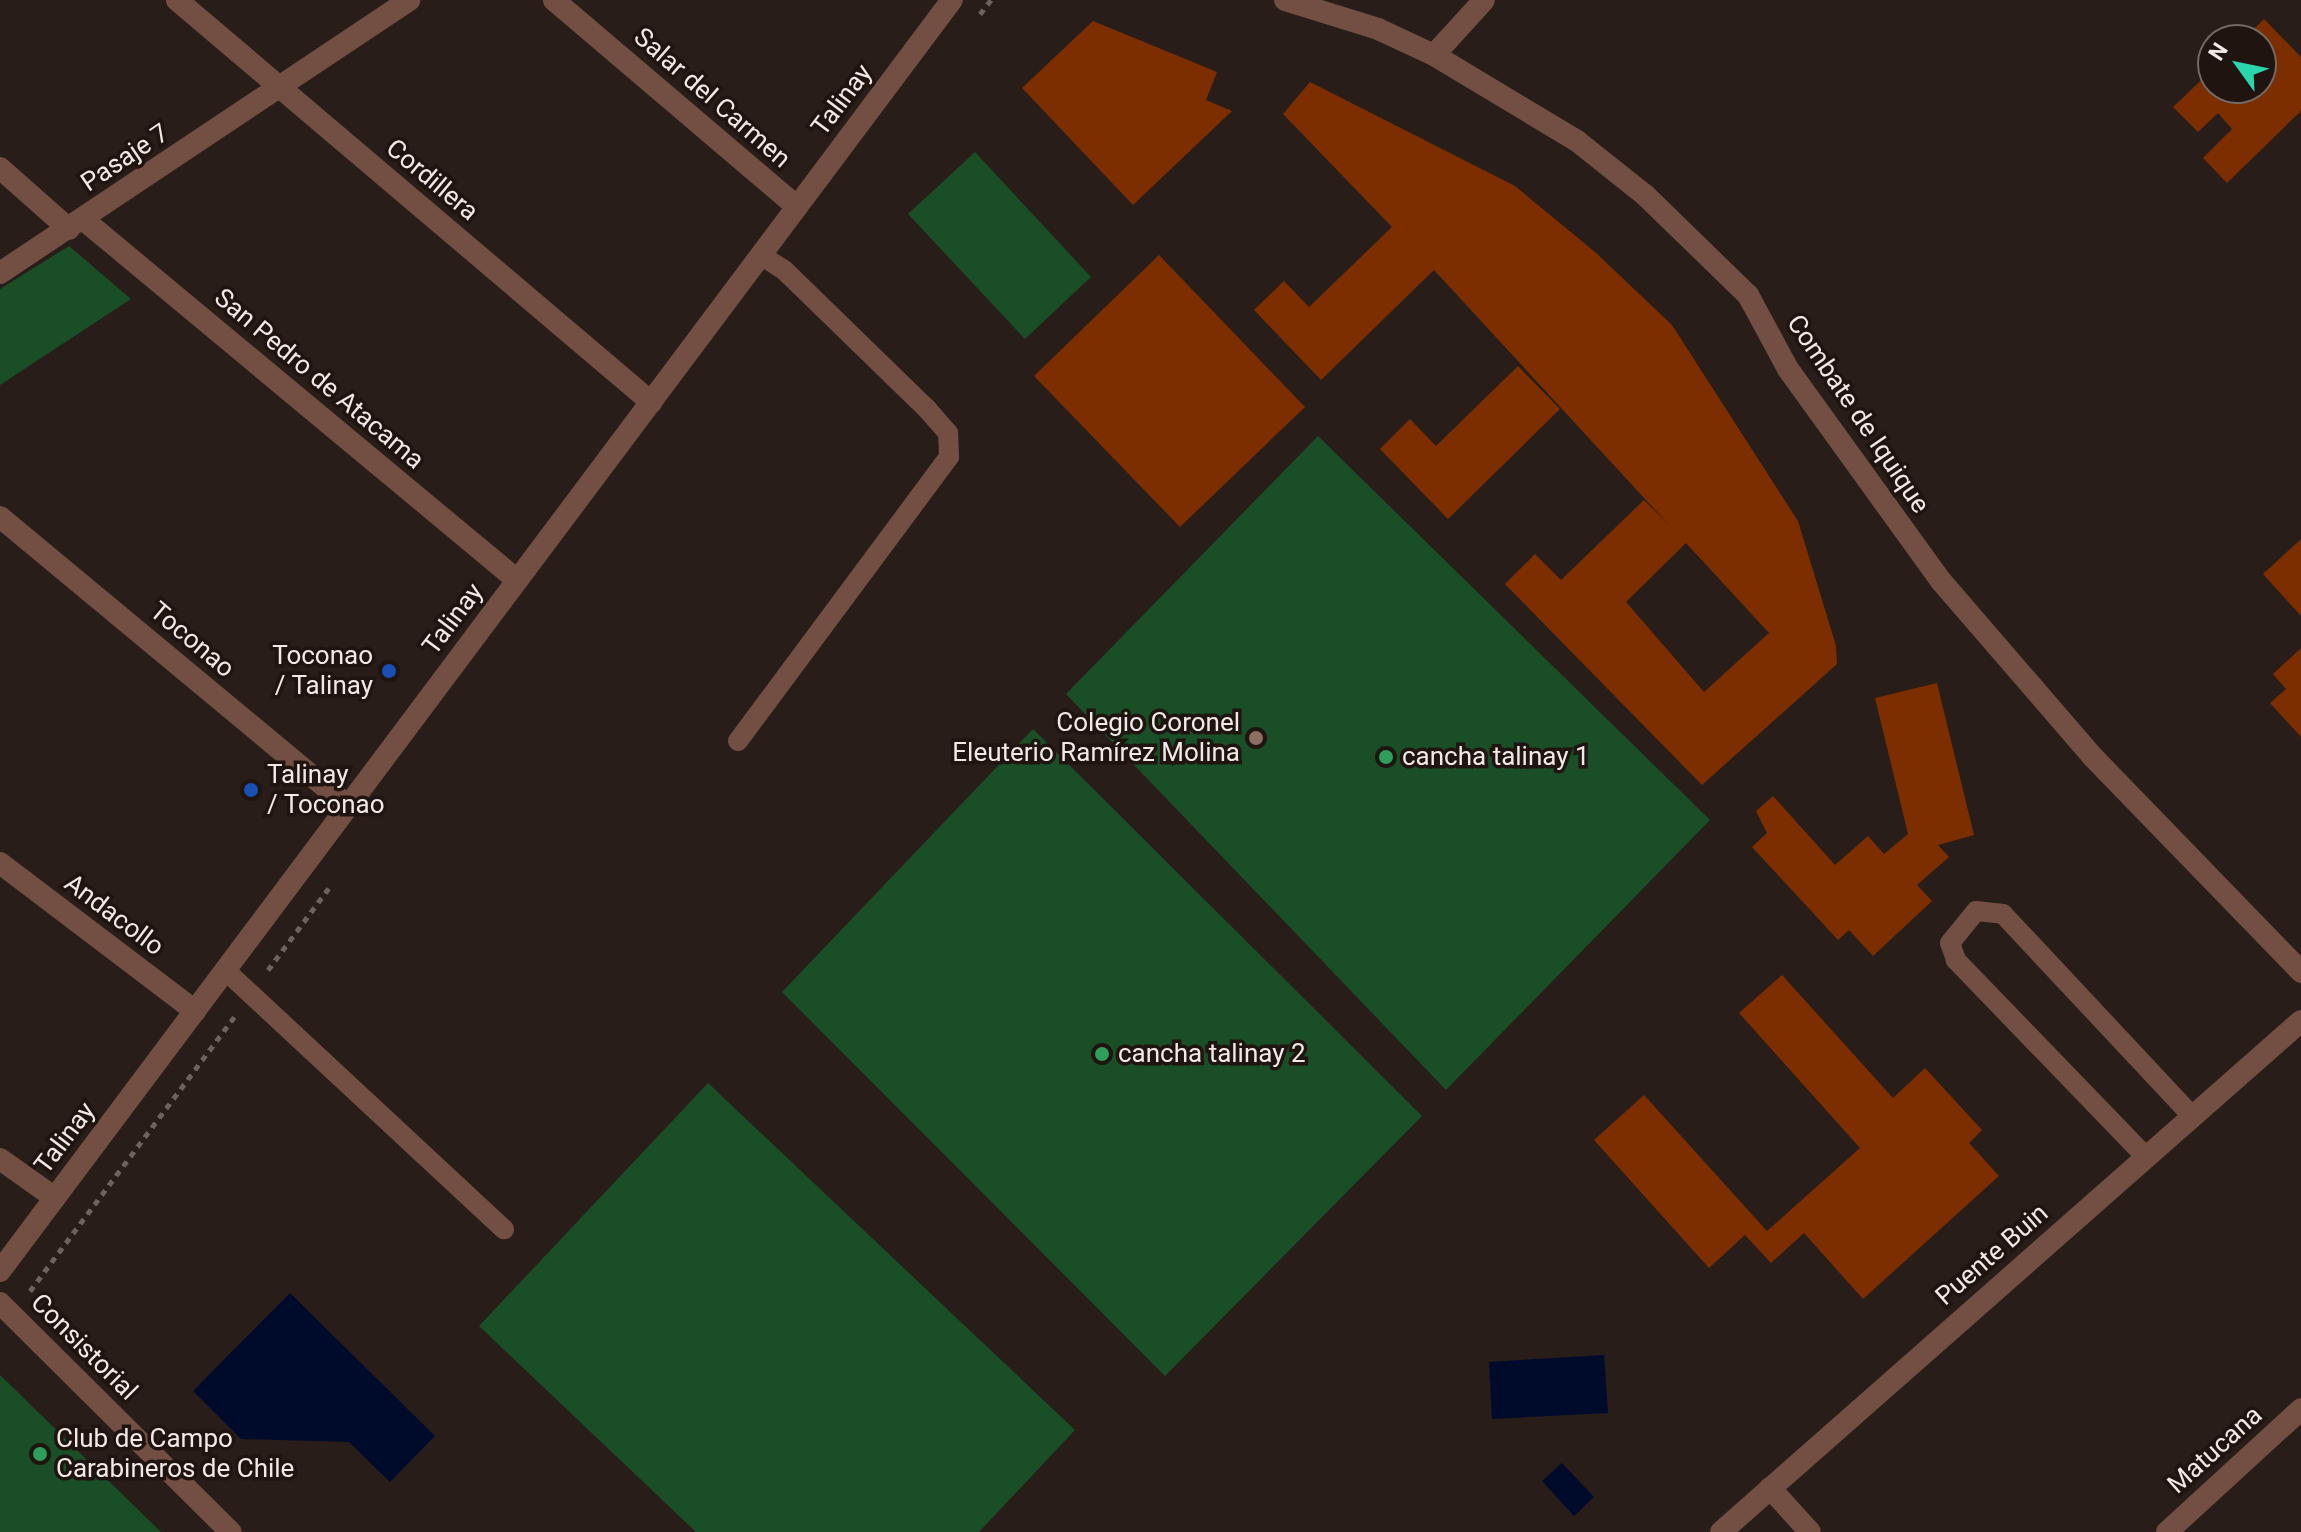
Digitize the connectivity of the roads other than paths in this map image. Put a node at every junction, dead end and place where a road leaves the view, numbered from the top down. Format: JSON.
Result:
{"nodes":[{"id":1,"x":177,"y":0,"type":"edge"},
{"id":2,"x":409,"y":0,"type":"edge"},
{"id":3,"x":554,"y":0,"type":"edge"},
{"id":4,"x":1285,"y":0,"type":"edge"},
{"id":5,"x":1484,"y":0,"type":"edge"},
{"id":6,"x":946,"y":2,"type":"edge"},
{"id":7,"x":1434,"y":55,"type":"junction"},
{"id":8,"x":280,"y":87,"type":"junction"},
{"id":9,"x":0,"y":168,"type":"edge"},
{"id":10,"x":797,"y":207,"type":"junction"},
{"id":11,"x":77,"y":225,"type":"junction"},
{"id":12,"x":761,"y":255,"type":"junction"},
{"id":13,"x":0,"y":273,"type":"edge"},
{"id":14,"x":651,"y":402,"type":"junction"},
{"id":15,"x":0,"y":517,"type":"edge"},
{"id":16,"x":517,"y":580,"type":"junction"},
{"id":17,"x":738,"y":741,"type":"dead end"},
{"id":18,"x":348,"y":806,"type":"junction"},
{"id":19,"x":0,"y":863,"type":"edge"},
{"id":20,"x":225,"y":970,"type":"junction"},
{"id":21,"x":2301,"y":972,"type":"edge"},
{"id":22,"x":195,"y":1011,"type":"junction"},
{"id":23,"x":2301,"y":1021,"type":"edge"},
{"id":24,"x":2192,"y":1116,"type":"junction"},
{"id":25,"x":2146,"y":1157,"type":"junction"},
{"id":26,"x":0,"y":1159,"type":"edge"},
{"id":27,"x":55,"y":1198,"type":"junction"},
{"id":28,"x":504,"y":1229,"type":"dead end"},
{"id":29,"x":0,"y":1271,"type":"edge"},
{"id":30,"x":0,"y":1303,"type":"edge"},
{"id":31,"x":2301,"y":1409,"type":"edge"},
{"id":32,"x":1770,"y":1488,"type":"junction"},
{"id":33,"x":231,"y":1532,"type":"edge"},
{"id":34,"x":1721,"y":1532,"type":"edge"},
{"id":35,"x":1810,"y":1532,"type":"edge"},
{"id":36,"x":2167,"y":1532,"type":"edge"}],
"edges":[{"from":1,"to":8,"type":"street","name":"Cordillera"},
{"from":2,"to":8,"type":"street","name":"Pasaje 7"},
{"from":3,"to":10,"type":"street","name":"Salar del Carmen"},
{"from":4,"to":7,"type":"street","name":"Combate de Iquique"},
{"from":5,"to":7,"type":"street"},
{"from":6,"to":10,"type":"street","name":"Talinay"},
{"from":7,"to":21,"type":"street","name":"Combate de Iquique"},
{"from":8,"to":11,"type":"street","name":"Pasaje 7"},
{"from":8,"to":14,"type":"street","name":"Cordillera"},
{"from":9,"to":11,"type":"street","name":"San Pedro de Atacama"},
{"from":10,"to":12,"type":"street","name":"Talinay"},
{"from":11,"to":13,"type":"street","name":"Pasaje 7"},
{"from":11,"to":16,"type":"street","name":"San Pedro de Atacama"},
{"from":12,"to":14,"type":"street","name":"Talinay"},
{"from":12,"to":17,"type":"lane"},
{"from":14,"to":16,"type":"street","name":"Talinay"},
{"from":15,"to":18,"type":"street","name":"Toconao"},
{"from":16,"to":18,"type":"street","name":"Talinay"},
{"from":18,"to":20,"type":"street","name":"Talinay"},
{"from":19,"to":22,"type":"street","name":"Andacollo"},
{"from":20,"to":22,"type":"street","name":"Talinay"},
{"from":20,"to":28,"type":"lane"},
{"from":22,"to":27,"type":"street","name":"Talinay"},
{"from":23,"to":24,"type":"street","name":"Puente Buin"},
{"from":24,"to":25,"type":"street","name":"Puente Buin"},
{"from":24,"to":25,"type":"lane"},
{"from":25,"to":32,"type":"street","name":"Puente Buin"},
{"from":26,"to":27,"type":"street"},
{"from":27,"to":29,"type":"street","name":"Talinay"},
{"from":30,"to":33,"type":"street","name":"Consistorial"},
{"from":31,"to":36,"type":"street","name":"Matucana"},
{"from":32,"to":34,"type":"street","name":"Puente Buin"},
{"from":32,"to":35,"type":"street"}]}
